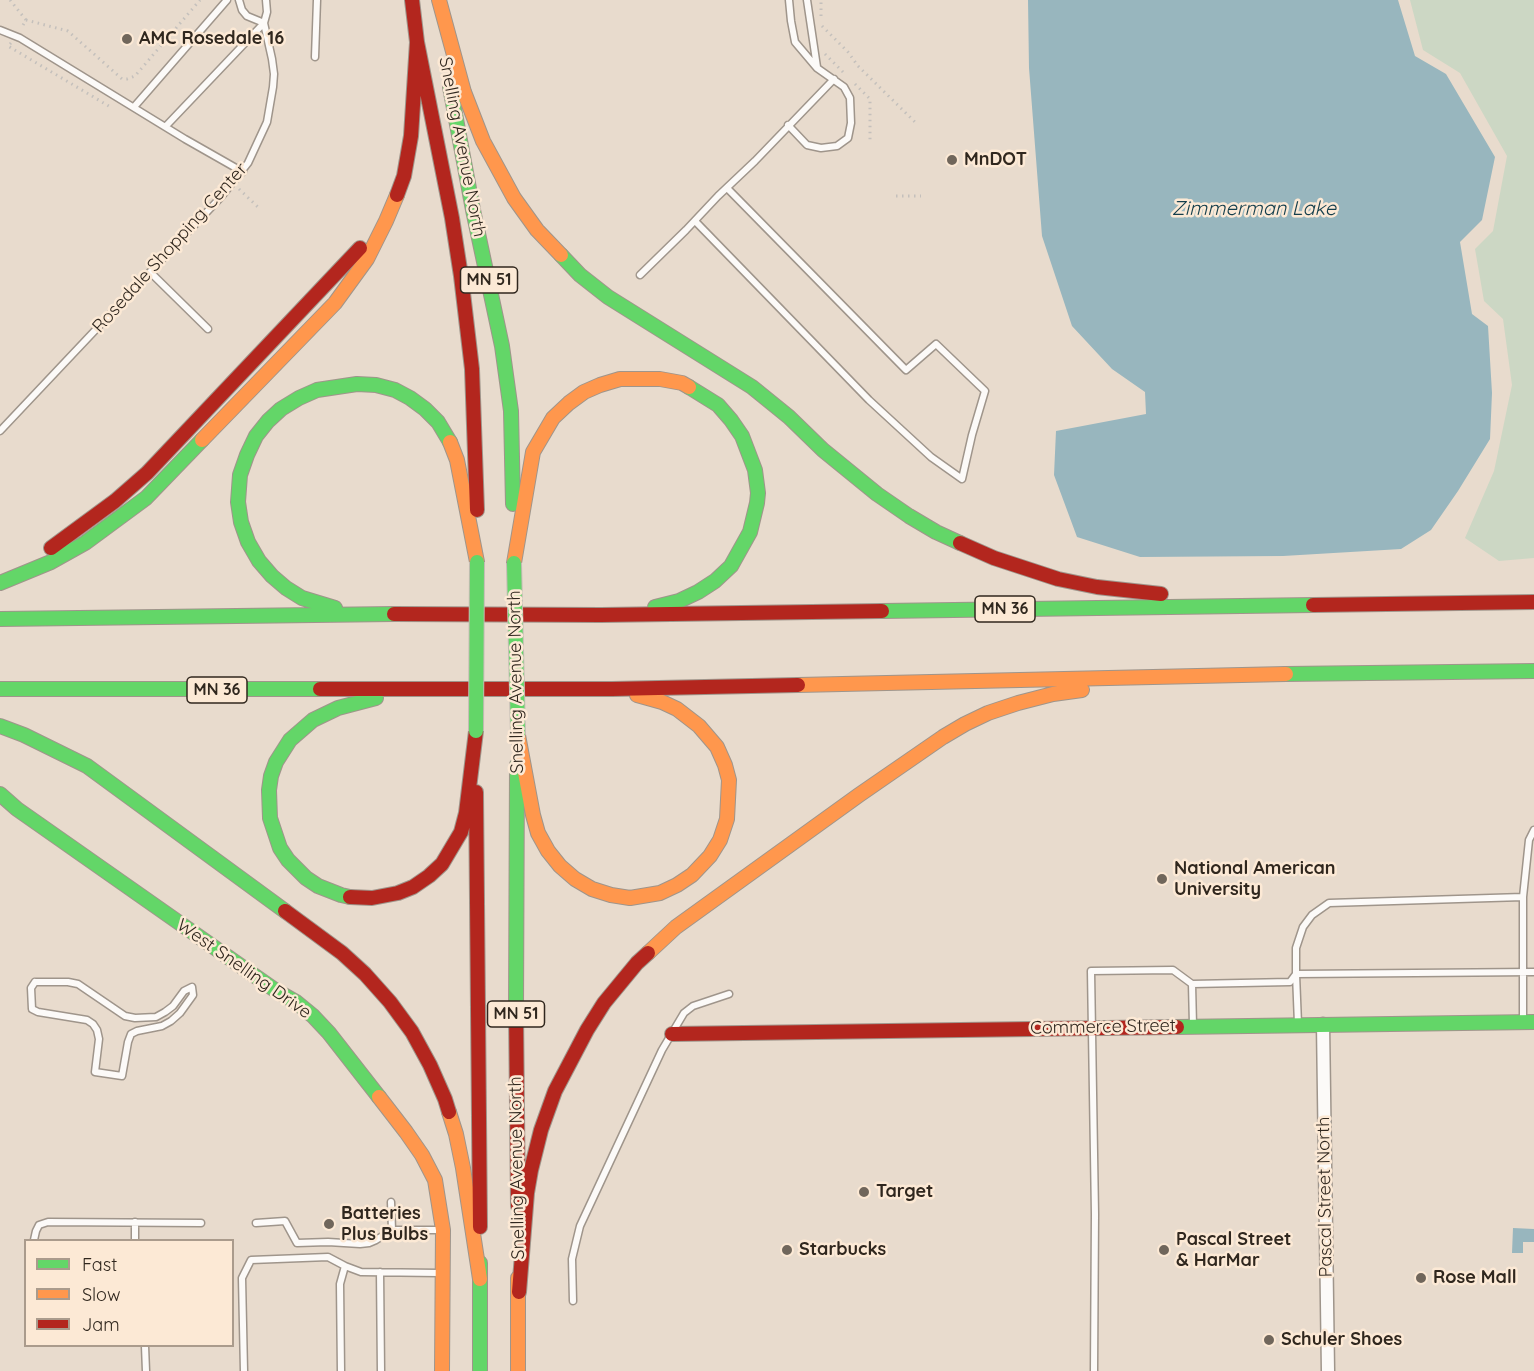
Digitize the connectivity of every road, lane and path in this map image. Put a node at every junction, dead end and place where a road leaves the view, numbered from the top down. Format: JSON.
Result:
{"nodes":[{"id":1,"x":200,"y":0,"type":"edge"},
{"id":2,"x":227,"y":0,"type":"edge"},
{"id":3,"x":238,"y":0,"type":"edge"},
{"id":4,"x":266,"y":0,"type":"edge"},
{"id":5,"x":317,"y":0,"type":"edge"},
{"id":6,"x":412,"y":0,"type":"edge"},
{"id":7,"x":438,"y":0,"type":"edge"},
{"id":8,"x":789,"y":0,"type":"edge"},
{"id":9,"x":807,"y":0,"type":"edge"},
{"id":10,"x":821,"y":0,"type":"edge"},
{"id":11,"x":26,"y":20,"type":"dead end"},
{"id":12,"x":264,"y":23,"type":"junction"},
{"id":13,"x":0,"y":30,"type":"edge"},
{"id":14,"x":417,"y":42,"type":"junction"},
{"id":15,"x":315,"y":57,"type":"dead end"},
{"id":16,"x":817,"y":68,"type":"junction"},
{"id":17,"x":834,"y":79,"type":"junction"},
{"id":18,"x":134,"y":107,"type":"junction"},
{"id":19,"x":917,"y":124,"type":"dead end"},
{"id":20,"x":788,"y":125,"type":"junction"},
{"id":21,"x":166,"y":126,"type":"junction"},
{"id":22,"x":243,"y":172,"type":"junction"},
{"id":23,"x":727,"y":188,"type":"junction"},
{"id":24,"x":896,"y":196,"type":"dead end"},
{"id":25,"x":921,"y":196,"type":"dead end"},
{"id":26,"x":386,"y":221,"type":"junction"},
{"id":27,"x":695,"y":221,"type":"junction"},
{"id":28,"x":150,"y":272,"type":"junction"},
{"id":29,"x":640,"y":275,"type":"dead end"},
{"id":30,"x":208,"y":329,"type":"dead end"},
{"id":31,"x":0,"y":431,"type":"edge"},
{"id":32,"x":477,"y":562,"type":"junction"},
{"id":33,"x":514,"y":563,"type":"junction"},
{"id":34,"x":0,"y":578,"type":"edge"},
{"id":35,"x":0,"y":583,"type":"edge"},
{"id":36,"x":1534,"y":602,"type":"edge"},
{"id":37,"x":1408,"y":603,"type":"junction"},
{"id":38,"x":354,"y":614,"type":"junction"},
{"id":39,"x":602,"y":615,"type":"junction"},
{"id":40,"x":0,"y":619,"type":"edge"},
{"id":41,"x":1534,"y":672,"type":"edge"},
{"id":42,"x":1223,"y":675,"type":"junction"},
{"id":43,"x":0,"y":689,"type":"edge"},
{"id":44,"x":612,"y":689,"type":"junction"},
{"id":45,"x":434,"y":690,"type":"junction"},
{"id":46,"x":0,"y":726,"type":"edge"},
{"id":47,"x":476,"y":731,"type":"junction"},
{"id":48,"x":518,"y":735,"type":"junction"},
{"id":49,"x":0,"y":794,"type":"edge"},
{"id":50,"x":1534,"y":830,"type":"edge"},
{"id":51,"x":1523,"y":897,"type":"junction"},
{"id":52,"x":1534,"y":972,"type":"edge"},
{"id":53,"x":1523,"y":973,"type":"junction"},
{"id":54,"x":1296,"y":974,"type":"junction"},
{"id":55,"x":1192,"y":984,"type":"junction"},
{"id":56,"x":192,"y":987,"type":"joint"},
{"id":57,"x":729,"y":994,"type":"dead end"},
{"id":58,"x":1528,"y":1022,"type":"edge"},
{"id":59,"x":1298,"y":1024,"type":"junction"},
{"id":60,"x":1323,"y":1024,"type":"junction"},
{"id":61,"x":1193,"y":1026,"type":"junction"},
{"id":62,"x":1092,"y":1027,"type":"junction"},
{"id":63,"x":672,"y":1034,"type":"junction"},
{"id":64,"x":391,"y":1202,"type":"dead end"},
{"id":65,"x":135,"y":1222,"type":"junction"},
{"id":66,"x":201,"y":1222,"type":"dead end"},
{"id":67,"x":256,"y":1222,"type":"dead end"},
{"id":68,"x":392,"y":1230,"type":"junction"},
{"id":69,"x":443,"y":1230,"type":"junction"},
{"id":70,"x":34,"y":1239,"type":"edge"},
{"id":71,"x":135,"y":1239,"type":"edge"},
{"id":72,"x":328,"y":1242,"type":"junction"},
{"id":73,"x":328,"y":1257,"type":"junction"},
{"id":74,"x":345,"y":1266,"type":"junction"},
{"id":75,"x":380,"y":1272,"type":"junction"},
{"id":76,"x":443,"y":1273,"type":"junction"},
{"id":77,"x":480,"y":1279,"type":"junction"},
{"id":78,"x":519,"y":1292,"type":"junction"},
{"id":79,"x":573,"y":1301,"type":"dead end"},
{"id":80,"x":145,"y":1347,"type":"edge"},
{"id":81,"x":146,"y":1371,"type":"edge"},
{"id":82,"x":244,"y":1371,"type":"edge"},
{"id":83,"x":341,"y":1371,"type":"edge"},
{"id":84,"x":381,"y":1371,"type":"edge"},
{"id":85,"x":442,"y":1371,"type":"edge"},
{"id":86,"x":480,"y":1371,"type":"edge"},
{"id":87,"x":518,"y":1371,"type":"edge"},
{"id":88,"x":1094,"y":1371,"type":"edge"},
{"id":89,"x":1328,"y":1371,"type":"edge"}],
"edges":[{"from":1,"to":11,"type":"path"},
{"from":2,"to":18,"type":"lane"},
{"from":3,"to":12,"type":"lane"},
{"from":4,"to":12,"type":"lane","name":"Rosedale Shopping Center"},
{"from":5,"to":15,"type":"lane"},
{"from":6,"to":14,"type":"main road","name":"Snelling Avenue North","number":"MN 51"},
{"from":7,"to":33,"type":"main road","name":"Snelling Avenue North","number":"MN 51"},
{"from":7,"to":37,"type":"main road"},
{"from":8,"to":16,"type":"lane"},
{"from":9,"to":16,"type":"lane"},
{"from":10,"to":19,"type":"path"},
{"from":12,"to":21,"type":"lane"},
{"from":12,"to":22,"type":"lane","name":"Rosedale Shopping Center"},
{"from":13,"to":18,"type":"lane"},
{"from":14,"to":26,"type":"main road"},
{"from":14,"to":32,"type":"main road","name":"Snelling Avenue North","number":"MN 51"},
{"from":16,"to":17,"type":"lane"},
{"from":17,"to":20,"type":"lane"},
{"from":17,"to":20,"type":"lane"},
{"from":18,"to":21,"type":"lane"},
{"from":20,"to":23,"type":"lane"},
{"from":21,"to":22,"type":"lane"},
{"from":22,"to":28,"type":"lane","name":"Rosedale Shopping Center"},
{"from":23,"to":27,"type":"lane"},
{"from":23,"to":27,"type":"lane"},
{"from":24,"to":25,"type":"path"},
{"from":26,"to":34,"type":"main road"},
{"from":26,"to":35,"type":"main road"},
{"from":27,"to":29,"type":"lane"},
{"from":28,"to":30,"type":"lane"},
{"from":28,"to":31,"type":"lane","name":"Rosedale Shopping Center"},
{"from":32,"to":38,"type":"main road"},
{"from":32,"to":47,"type":"main road","name":"Snelling Avenue North","number":"MN 51","bridge":true},
{"from":33,"to":39,"type":"main road"},
{"from":33,"to":48,"type":"main road","name":"Snelling Avenue North","number":"MN 51","bridge":true},
{"from":36,"to":37,"type":"main road","number":"MN 36"},
{"from":37,"to":39,"type":"main road","number":"MN 36"},
{"from":38,"to":39,"type":"main road","number":"MN 36"},
{"from":38,"to":40,"type":"main road","number":"MN 36"},
{"from":41,"to":42,"type":"main road","number":"MN 36"},
{"from":42,"to":44,"type":"main road","number":"MN 36"},
{"from":42,"to":78,"type":"main road"},
{"from":43,"to":45,"type":"main road","number":"MN 36"},
{"from":44,"to":45,"type":"main road","number":"MN 36"},
{"from":44,"to":48,"type":"main road"},
{"from":45,"to":47,"type":"main road"},
{"from":46,"to":77,"type":"main road"},
{"from":47,"to":77,"type":"main road","name":"Snelling Avenue North","number":"MN 51"},
{"from":48,"to":78,"type":"main road","name":"Snelling Avenue North","number":"MN 51"},
{"from":49,"to":69,"type":"main road","name":"West Snelling Drive"},
{"from":50,"to":51,"type":"lane"},
{"from":51,"to":53,"type":"lane"},
{"from":51,"to":54,"type":"lane"},
{"from":52,"to":53,"type":"lane"},
{"from":53,"to":54,"type":"lane"},
{"from":53,"to":58,"type":"lane"},
{"from":54,"to":55,"type":"lane"},
{"from":54,"to":59,"type":"lane"},
{"from":55,"to":61,"type":"lane"},
{"from":55,"to":62,"type":"lane"},
{"from":56,"to":56,"type":"lane"},
{"from":57,"to":63,"type":"lane"},
{"from":58,"to":60,"type":"main road","name":"Commerce Street"},
{"from":59,"to":60,"type":"main road","name":"Commerce Street"},
{"from":59,"to":61,"type":"main road","name":"Commerce Street"},
{"from":60,"to":89,"type":"street","name":"Pascal Street North"},
{"from":61,"to":62,"type":"main road","name":"Commerce Street"},
{"from":62,"to":63,"type":"main road","name":"Commerce Street"},
{"from":62,"to":88,"type":"lane"},
{"from":63,"to":79,"type":"lane"},
{"from":64,"to":68,"type":"lane"},
{"from":65,"to":66,"type":"lane"},
{"from":65,"to":70,"type":"lane"},
{"from":65,"to":71,"type":"lane"},
{"from":67,"to":72,"type":"lane"},
{"from":68,"to":69,"type":"lane"},
{"from":68,"to":72,"type":"lane"},
{"from":69,"to":76,"type":"main road","name":"West Snelling Drive"},
{"from":72,"to":73,"type":"lane"},
{"from":73,"to":74,"type":"lane"},
{"from":73,"to":82,"type":"lane"},
{"from":74,"to":75,"type":"lane"},
{"from":74,"to":83,"type":"lane"},
{"from":75,"to":76,"type":"lane"},
{"from":75,"to":84,"type":"lane"},
{"from":76,"to":85,"type":"main road","name":"West Snelling Drive"},
{"from":77,"to":86,"type":"main road","name":"Snelling Avenue North","number":"MN 51"},
{"from":78,"to":87,"type":"main road","name":"Snelling Avenue North","number":"MN 51"},
{"from":80,"to":81,"type":"lane"}]}
